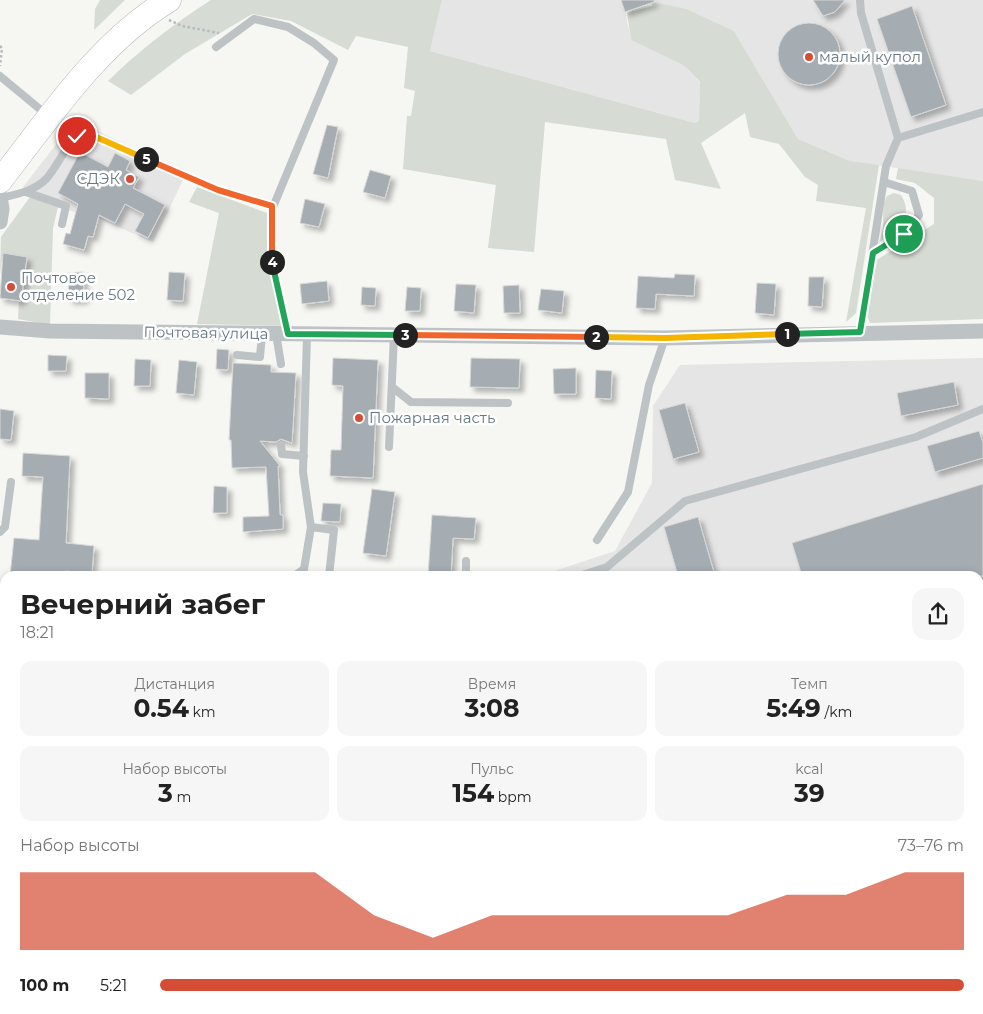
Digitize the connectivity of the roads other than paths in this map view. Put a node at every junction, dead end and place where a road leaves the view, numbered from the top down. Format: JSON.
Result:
{"nodes":[{"id":1,"x":860,"y":0,"type":"edge"},
{"id":2,"x":167,"y":9,"type":"edge"},
{"id":3,"x":216,"y":47,"type":"dead end"},
{"id":4,"x":0,"y":76,"type":"edge"},
{"id":5,"x":983,"y":112,"type":"edge"},
{"id":6,"x":50,"y":118,"type":"junction"},
{"id":7,"x":898,"y":138,"type":"junction"},
{"id":8,"x":0,"y":181,"type":"edge"},
{"id":9,"x":884,"y":182,"type":"junction"},
{"id":10,"x":26,"y":192,"type":"junction"},
{"id":11,"x":0,"y":197,"type":"edge"},
{"id":12,"x":0,"y":222,"type":"edge"},
{"id":13,"x":62,"y":224,"type":"dead end"},
{"id":14,"x":873,"y":253,"type":"junction"},
{"id":15,"x":0,"y":327,"type":"edge"},
{"id":16,"x":983,"y":331,"type":"edge"},
{"id":17,"x":860,"y":332,"type":"junction"},
{"id":18,"x":276,"y":334,"type":"junction"},
{"id":19,"x":307,"y":335,"type":"junction"},
{"id":20,"x":394,"y":335,"type":"junction"},
{"id":21,"x":665,"y":338,"type":"junction"},
{"id":22,"x":238,"y":355,"type":"dead end"},
{"id":23,"x":282,"y":364,"type":"dead end"},
{"id":24,"x":392,"y":387,"type":"junction"},
{"id":25,"x":508,"y":403,"type":"dead end"},
{"id":26,"x":983,"y":409,"type":"edge"},
{"id":27,"x":281,"y":445,"type":"dead end"},
{"id":28,"x":389,"y":447,"type":"dead end"},
{"id":29,"x":304,"y":456,"type":"junction"},
{"id":30,"x":11,"y":482,"type":"dead end"},
{"id":31,"x":311,"y":527,"type":"junction"},
{"id":32,"x":0,"y":532,"type":"edge"},
{"id":33,"x":597,"y":540,"type":"dead end"},
{"id":34,"x":466,"y":561,"type":"dead end"},
{"id":35,"x":301,"y":571,"type":"edge"},
{"id":36,"x":330,"y":571,"type":"edge"},
{"id":37,"x":466,"y":571,"type":"edge"},
{"id":38,"x":595,"y":571,"type":"edge"}],
"edges":[{"from":1,"to":7,"type":"lane"},
{"from":2,"to":6,"type":"main road"},
{"from":3,"to":10,"type":"lane"},
{"from":4,"to":6,"type":"lane"},
{"from":5,"to":7,"type":"lane"},
{"from":6,"to":8,"type":"main road"},
{"from":7,"to":9,"type":"lane"},
{"from":9,"to":14,"type":"lane"},
{"from":9,"to":14,"type":"lane"},
{"from":10,"to":11,"type":"lane"},
{"from":10,"to":13,"type":"lane"},
{"from":11,"to":12,"type":"street"},
{"from":14,"to":17,"type":"lane"},
{"from":15,"to":18,"type":"street","name":"Почтовая улица"},
{"from":16,"to":17,"type":"street","name":"Почтовая улица"},
{"from":17,"to":21,"type":"street","name":"Почтовая улица"},
{"from":18,"to":19,"type":"street","name":"Почтовая улица"},
{"from":18,"to":22,"type":"lane"},
{"from":18,"to":23,"type":"lane"},
{"from":19,"to":20,"type":"street","name":"Почтовая улица"},
{"from":19,"to":29,"type":"lane"},
{"from":20,"to":21,"type":"street","name":"Почтовая улица"},
{"from":20,"to":24,"type":"lane"},
{"from":21,"to":33,"type":"lane"},
{"from":24,"to":25,"type":"lane"},
{"from":24,"to":28,"type":"lane"},
{"from":26,"to":38,"type":"lane"},
{"from":27,"to":29,"type":"lane"},
{"from":29,"to":31,"type":"lane"},
{"from":30,"to":32,"type":"lane"},
{"from":31,"to":35,"type":"lane"},
{"from":31,"to":36,"type":"lane"},
{"from":34,"to":37,"type":"lane"}]}
